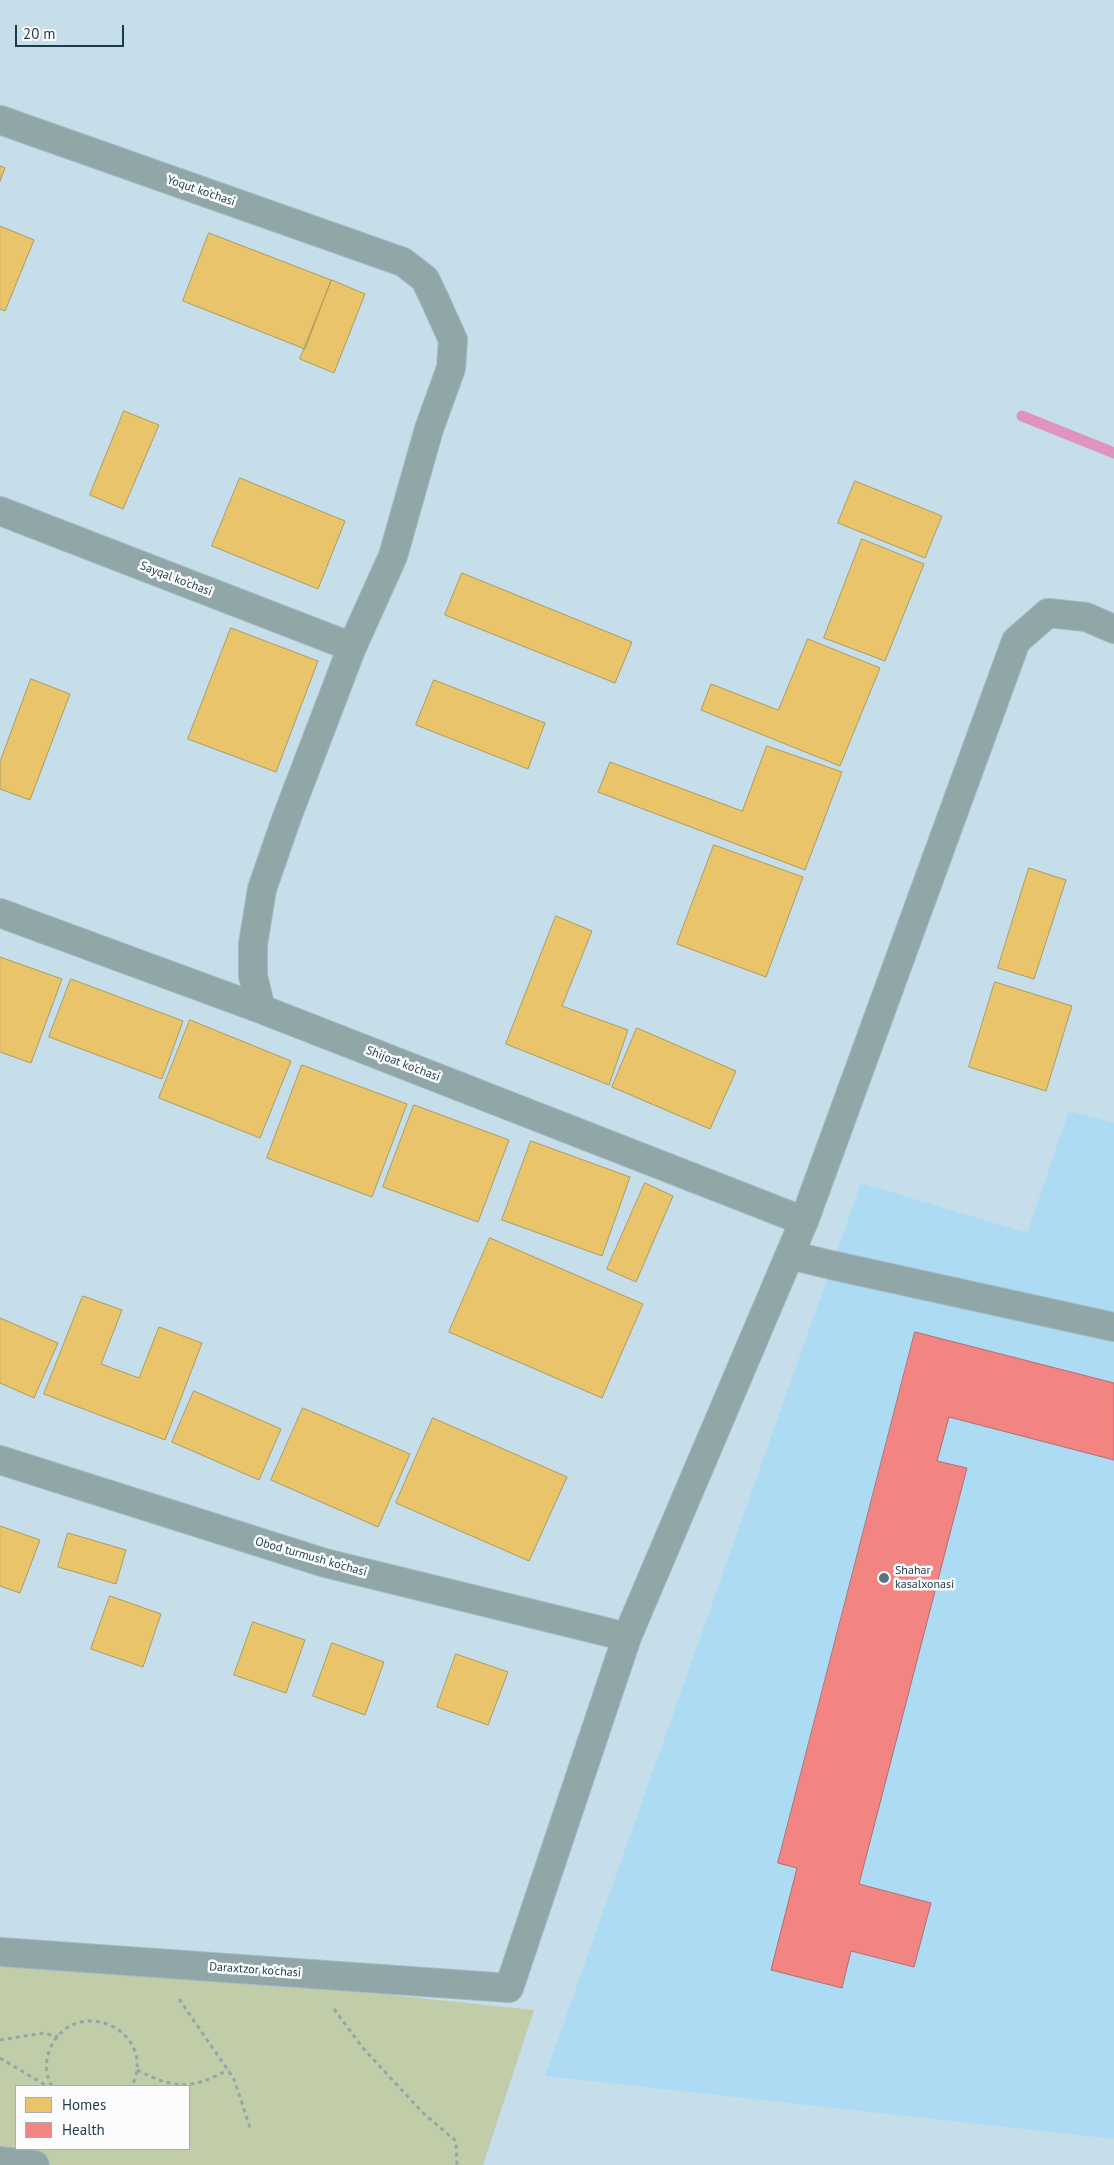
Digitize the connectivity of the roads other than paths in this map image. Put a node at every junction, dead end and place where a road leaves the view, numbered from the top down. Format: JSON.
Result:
{"nodes":[{"id":1,"x":0,"y":120,"type":"edge"},
{"id":2,"x":0,"y":511,"type":"edge"},
{"id":3,"x":1114,"y":629,"type":"edge"},
{"id":4,"x":352,"y":647,"type":"junction"},
{"id":5,"x":0,"y":913,"type":"edge"},
{"id":6,"x":261,"y":1009,"type":"junction"},
{"id":7,"x":804,"y":1221,"type":"junction"},
{"id":8,"x":790,"y":1255,"type":"junction"},
{"id":9,"x":1114,"y":1327,"type":"edge"},
{"id":10,"x":0,"y":1460,"type":"edge"},
{"id":11,"x":627,"y":1637,"type":"junction"},
{"id":12,"x":0,"y":1952,"type":"edge"},
{"id":13,"x":0,"y":2161,"type":"edge"},
{"id":14,"x":35,"y":2165,"type":"edge"}],
"edges":[{"from":1,"to":4,"type":"street","name":"Yoqut ko'chasi"},
{"from":2,"to":4,"type":"street","name":"Sayqal ko'chasi"},
{"from":3,"to":7,"type":"street"},
{"from":4,"to":6,"type":"street","name":"Yoqut ko'chasi"},
{"from":5,"to":6,"type":"street","name":"Shijoat ko'chasi"},
{"from":6,"to":7,"type":"street","name":"Shijoat ko'chasi"},
{"from":7,"to":8,"type":"street"},
{"from":8,"to":9,"type":"street"},
{"from":8,"to":11,"type":"street"},
{"from":10,"to":11,"type":"street","name":"Obod turmush ko'chasi"},
{"from":11,"to":12,"type":"street","name":"Daraxtzor ko'chasi"},
{"from":13,"to":14,"type":"street"}]}
